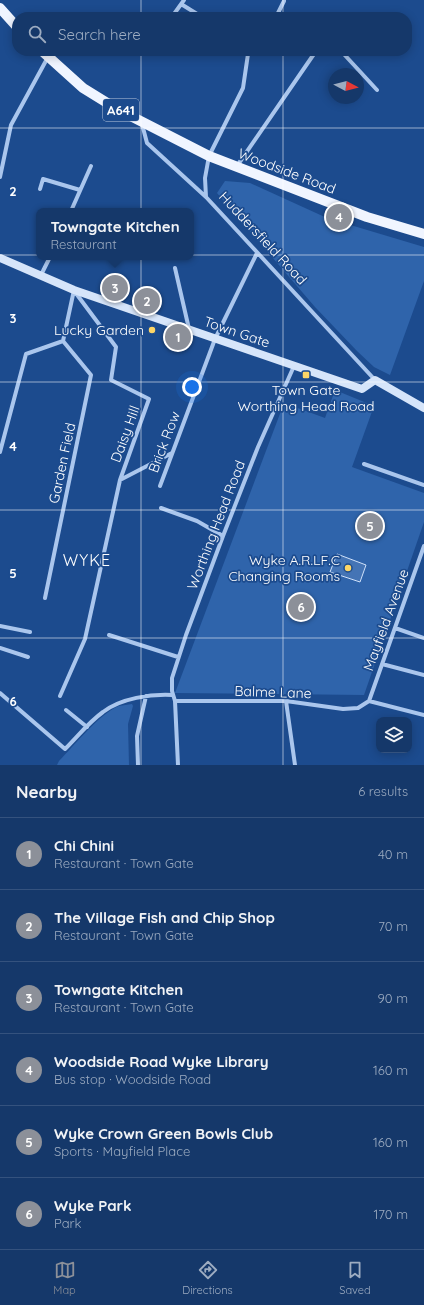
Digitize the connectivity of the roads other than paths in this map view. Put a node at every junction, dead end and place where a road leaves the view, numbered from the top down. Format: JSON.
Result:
{"nodes":[{"id":1,"x":184,"y":0,"type":"edge"},
{"id":2,"x":284,"y":1,"type":"dead end"},
{"id":3,"x":181,"y":4,"type":"junction"},
{"id":4,"x":0,"y":8,"type":"edge"},
{"id":5,"x":175,"y":12,"type":"edge"},
{"id":6,"x":194,"y":12,"type":"edge"},
{"id":7,"x":278,"y":12,"type":"edge"},
{"id":8,"x":12,"y":21,"type":"edge"},
{"id":9,"x":44,"y":56,"type":"edge"},
{"id":10,"x":47,"y":56,"type":"edge"},
{"id":11,"x":248,"y":56,"type":"edge"},
{"id":12,"x":313,"y":56,"type":"edge"},
{"id":13,"x":346,"y":56,"type":"edge"},
{"id":14,"x":377,"y":90,"type":"dead end"},
{"id":15,"x":142,"y":121,"type":"junction"},
{"id":16,"x":210,"y":156,"type":"junction"},
{"id":17,"x":91,"y":166,"type":"dead end"},
{"id":18,"x":237,"y":166,"type":"junction"},
{"id":19,"x":0,"y":177,"type":"edge"},
{"id":20,"x":40,"y":189,"type":"dead end"},
{"id":21,"x":80,"y":190,"type":"junction"},
{"id":22,"x":206,"y":197,"type":"junction"},
{"id":23,"x":73,"y":208,"type":"edge"},
{"id":24,"x":424,"y":234,"type":"edge"},
{"id":25,"x":257,"y":253,"type":"junction"},
{"id":26,"x":48,"y":260,"type":"edge"},
{"id":27,"x":1,"y":261,"type":"edge"},
{"id":28,"x":175,"y":268,"type":"dead end"},
{"id":29,"x":41,"y":275,"type":"junction"},
{"id":30,"x":74,"y":290,"type":"junction"},
{"id":31,"x":189,"y":330,"type":"junction"},
{"id":32,"x":215,"y":339,"type":"junction"},
{"id":33,"x":63,"y":341,"type":"junction"},
{"id":34,"x":294,"y":366,"type":"junction"},
{"id":35,"x":375,"y":380,"type":"junction"},
{"id":36,"x":424,"y":408,"type":"edge"},
{"id":37,"x":0,"y":452,"type":"edge"},
{"id":38,"x":172,"y":453,"type":"junction"},
{"id":39,"x":364,"y":464,"type":"dead end"},
{"id":40,"x":120,"y":480,"type":"junction"},
{"id":41,"x":424,"y":485,"type":"edge"},
{"id":42,"x":160,"y":486,"type":"dead end"},
{"id":43,"x":161,"y":508,"type":"dead end"},
{"id":44,"x":223,"y":536,"type":"junction"},
{"id":45,"x":424,"y":546,"type":"edge"},
{"id":46,"x":45,"y":598,"type":"dead end"},
{"id":47,"x":0,"y":626,"type":"edge"},
{"id":48,"x":395,"y":628,"type":"junction"},
{"id":49,"x":30,"y":632,"type":"dead end"},
{"id":50,"x":109,"y":635,"type":"dead end"},
{"id":51,"x":424,"y":638,"type":"edge"},
{"id":52,"x":0,"y":648,"type":"edge"},
{"id":53,"x":28,"y":657,"type":"dead end"},
{"id":54,"x":178,"y":657,"type":"junction"},
{"id":55,"x":382,"y":664,"type":"junction"},
{"id":56,"x":424,"y":676,"type":"edge"},
{"id":57,"x":0,"y":693,"type":"edge"},
{"id":58,"x":172,"y":695,"type":"junction"},
{"id":59,"x":60,"y":696,"type":"dead end"},
{"id":60,"x":146,"y":696,"type":"junction"},
{"id":61,"x":175,"y":701,"type":"junction"},
{"id":62,"x":286,"y":701,"type":"junction"},
{"id":63,"x":369,"y":701,"type":"junction"},
{"id":64,"x":66,"y":710,"type":"dead end"},
{"id":65,"x":424,"y":715,"type":"edge"},
{"id":66,"x":87,"y":727,"type":"junction"},
{"id":67,"x":138,"y":765,"type":"edge"},
{"id":68,"x":178,"y":765,"type":"edge"},
{"id":69,"x":295,"y":765,"type":"edge"}],
"edges":[{"from":1,"to":3,"type":"street"},
{"from":2,"to":7,"type":"street"},
{"from":3,"to":5,"type":"street"},
{"from":3,"to":6,"type":"street"},
{"from":4,"to":8,"type":"main road"},
{"from":9,"to":19,"type":"street"},
{"from":10,"to":15,"type":"main road","number":"A641"},
{"from":11,"to":16,"type":"street","name":"Huddersfield Road"},
{"from":12,"to":18,"type":"street"},
{"from":13,"to":14,"type":"street"},
{"from":15,"to":16,"type":"main road","number":"A641"},
{"from":15,"to":22,"type":"street"},
{"from":16,"to":18,"type":"main road","name":"Woodside Road","number":"A641"},
{"from":16,"to":22,"type":"street","name":"Huddersfield Road"},
{"from":17,"to":21,"type":"street"},
{"from":18,"to":24,"type":"main road","name":"Woodside Road","number":"A641"},
{"from":20,"to":21,"type":"street"},
{"from":21,"to":23,"type":"street"},
{"from":22,"to":25,"type":"street","name":"Huddersfield Road"},
{"from":25,"to":32,"type":"street","name":"Brick Row"},
{"from":25,"to":35,"type":"street","name":"Huddersfield Road"},
{"from":26,"to":29,"type":"street"},
{"from":27,"to":29,"type":"main road","name":"Town Gate"},
{"from":28,"to":31,"type":"street"},
{"from":29,"to":30,"type":"main road","name":"Town Gate"},
{"from":30,"to":31,"type":"main road","name":"Town Gate"},
{"from":30,"to":33,"type":"street"},
{"from":30,"to":40,"type":"street","name":"Daisy Hill"},
{"from":31,"to":32,"type":"main road","name":"Town Gate"},
{"from":32,"to":34,"type":"main road","name":"Town Gate"},
{"from":32,"to":38,"type":"street","name":"Brick Row"},
{"from":33,"to":37,"type":"street"},
{"from":33,"to":46,"type":"street","name":"Garden Field"},
{"from":34,"to":35,"type":"main road","name":"Town Gate"},
{"from":34,"to":44,"type":"street","name":"Worthing Head Road"},
{"from":35,"to":36,"type":"main road","name":"Huddersfield Road"},
{"from":38,"to":40,"type":"street"},
{"from":38,"to":42,"type":"street","name":"Brick Row"},
{"from":39,"to":41,"type":"street"},
{"from":40,"to":59,"type":"street"},
{"from":43,"to":44,"type":"street"},
{"from":44,"to":54,"type":"street","name":"Worthing Head Road"},
{"from":45,"to":48,"type":"street","name":"Mayfield Avenue"},
{"from":47,"to":49,"type":"street"},
{"from":48,"to":51,"type":"street"},
{"from":48,"to":55,"type":"street","name":"Mayfield Avenue"},
{"from":50,"to":54,"type":"street"},
{"from":52,"to":53,"type":"street"},
{"from":54,"to":58,"type":"street","name":"Worthing Head Road"},
{"from":55,"to":56,"type":"street"},
{"from":55,"to":63,"type":"street","name":"Mayfield Avenue"},
{"from":57,"to":66,"type":"street"},
{"from":58,"to":60,"type":"street"},
{"from":58,"to":61,"type":"street","name":"Worthing Head Road"},
{"from":60,"to":66,"type":"street"},
{"from":60,"to":67,"type":"street"},
{"from":61,"to":62,"type":"street","name":"Balme Lane"},
{"from":61,"to":68,"type":"street"},
{"from":62,"to":63,"type":"street","name":"Balme Lane"},
{"from":62,"to":69,"type":"street"},
{"from":63,"to":65,"type":"street"},
{"from":64,"to":66,"type":"street"}]}
